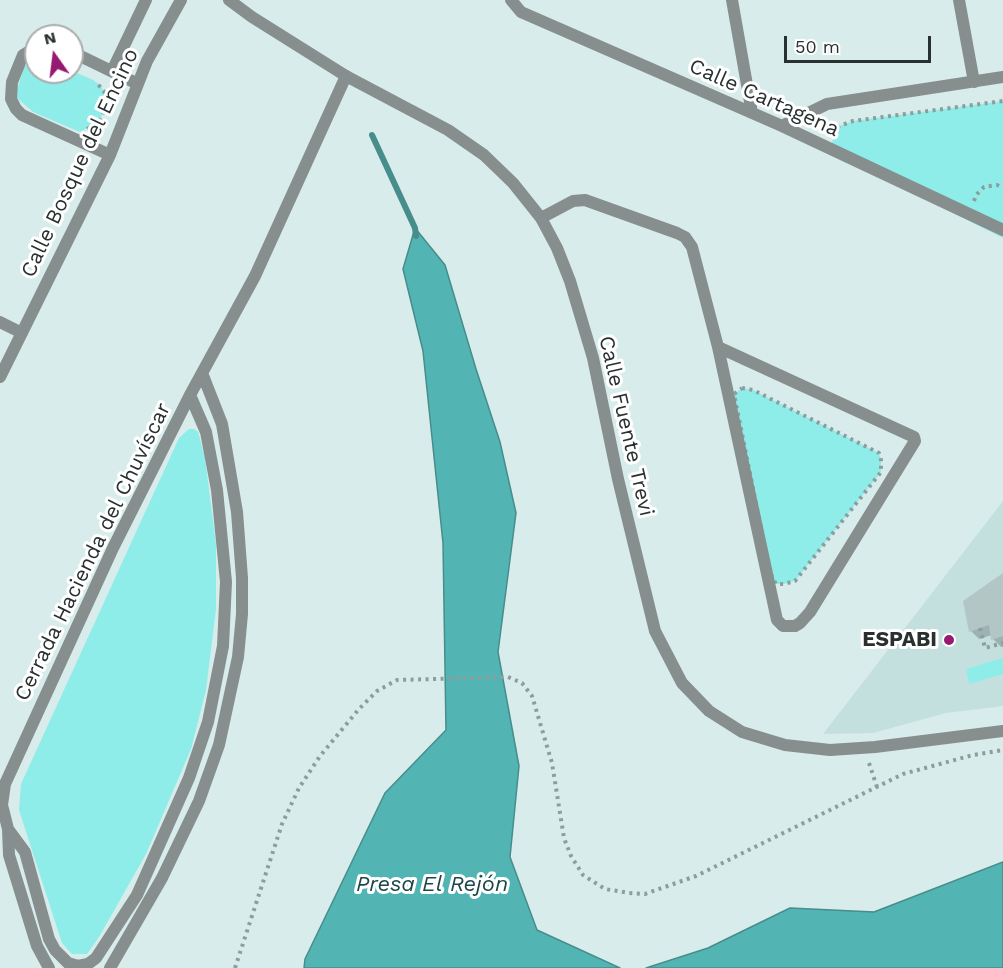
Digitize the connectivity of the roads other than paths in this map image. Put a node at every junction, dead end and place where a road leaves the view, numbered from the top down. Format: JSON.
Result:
{"nodes":[{"id":1,"x":146,"y":0,"type":"edge"},
{"id":2,"x":181,"y":0,"type":"edge"},
{"id":3,"x":229,"y":0,"type":"edge"},
{"id":4,"x":511,"y":0,"type":"edge"},
{"id":5,"x":732,"y":0,"type":"edge"},
{"id":6,"x":959,"y":0,"type":"edge"},
{"id":7,"x":24,"y":54,"type":"edge"},
{"id":8,"x":84,"y":58,"type":"edge"},
{"id":9,"x":112,"y":71,"type":"junction"},
{"id":10,"x":346,"y":76,"type":"junction"},
{"id":11,"x":1003,"y":77,"type":"edge"},
{"id":12,"x":974,"y":82,"type":"junction"},
{"id":13,"x":138,"y":84,"type":"junction"},
{"id":14,"x":752,"y":113,"type":"junction"},
{"id":15,"x":782,"y":126,"type":"junction"},
{"id":16,"x":110,"y":155,"type":"junction"},
{"id":17,"x":541,"y":218,"type":"junction"},
{"id":18,"x":1003,"y":230,"type":"edge"},
{"id":19,"x":0,"y":322,"type":"edge"},
{"id":20,"x":22,"y":333,"type":"junction"},
{"id":21,"x":718,"y":347,"type":"junction"},
{"id":22,"x":202,"y":373,"type":"junction"},
{"id":23,"x":0,"y":377,"type":"edge"},
{"id":24,"x":190,"y":395,"type":"junction"},
{"id":25,"x":1003,"y":731,"type":"edge"},
{"id":26,"x":8,"y":829,"type":"junction"},
{"id":27,"x":49,"y":968,"type":"edge"},
{"id":28,"x":110,"y":968,"type":"edge"}],
"edges":[{"from":1,"to":9,"type":"street","name":"Calle Bosque del Encino"},
{"from":2,"to":13,"type":"street","name":"Calle Bosque del Encino"},
{"from":3,"to":10,"type":"street","name":"Calle Fuente Trevi"},
{"from":4,"to":14,"type":"street","name":"Calle Cartagena"},
{"from":5,"to":14,"type":"street"},
{"from":6,"to":12,"type":"street"},
{"from":7,"to":16,"type":"street"},
{"from":8,"to":9,"type":"street"},
{"from":9,"to":13,"type":"street"},
{"from":10,"to":17,"type":"street","name":"Calle Fuente Trevi"},
{"from":10,"to":22,"type":"street","name":"Cerrada Hacienda del Chuvíscar"},
{"from":11,"to":12,"type":"street"},
{"from":12,"to":15,"type":"street"},
{"from":13,"to":16,"type":"street","name":"Calle Bosque del Encino"},
{"from":14,"to":15,"type":"street","name":"Calle Cartagena"},
{"from":15,"to":18,"type":"street","name":"Calle Cartagena"},
{"from":16,"to":20,"type":"street","name":"Calle Bosque del Encino"},
{"from":17,"to":21,"type":"street"},
{"from":17,"to":25,"type":"street","name":"Calle Fuente Trevi"},
{"from":19,"to":20,"type":"street"},
{"from":20,"to":23,"type":"street","name":"Calle Bosque del Encino"},
{"from":21,"to":21,"type":"street"},
{"from":22,"to":24,"type":"street","name":"Cerrada Hacienda del Chuvíscar"},
{"from":22,"to":28,"type":"street"},
{"from":24,"to":26,"type":"street","name":"Cerrada Hacienda del Chuvíscar"},
{"from":24,"to":26,"type":"street","name":"Cerrada Hacienda del Chuvíscar"},
{"from":26,"to":27,"type":"street","name":"Cerrada Hacienda del Chuvíscar"}]}
